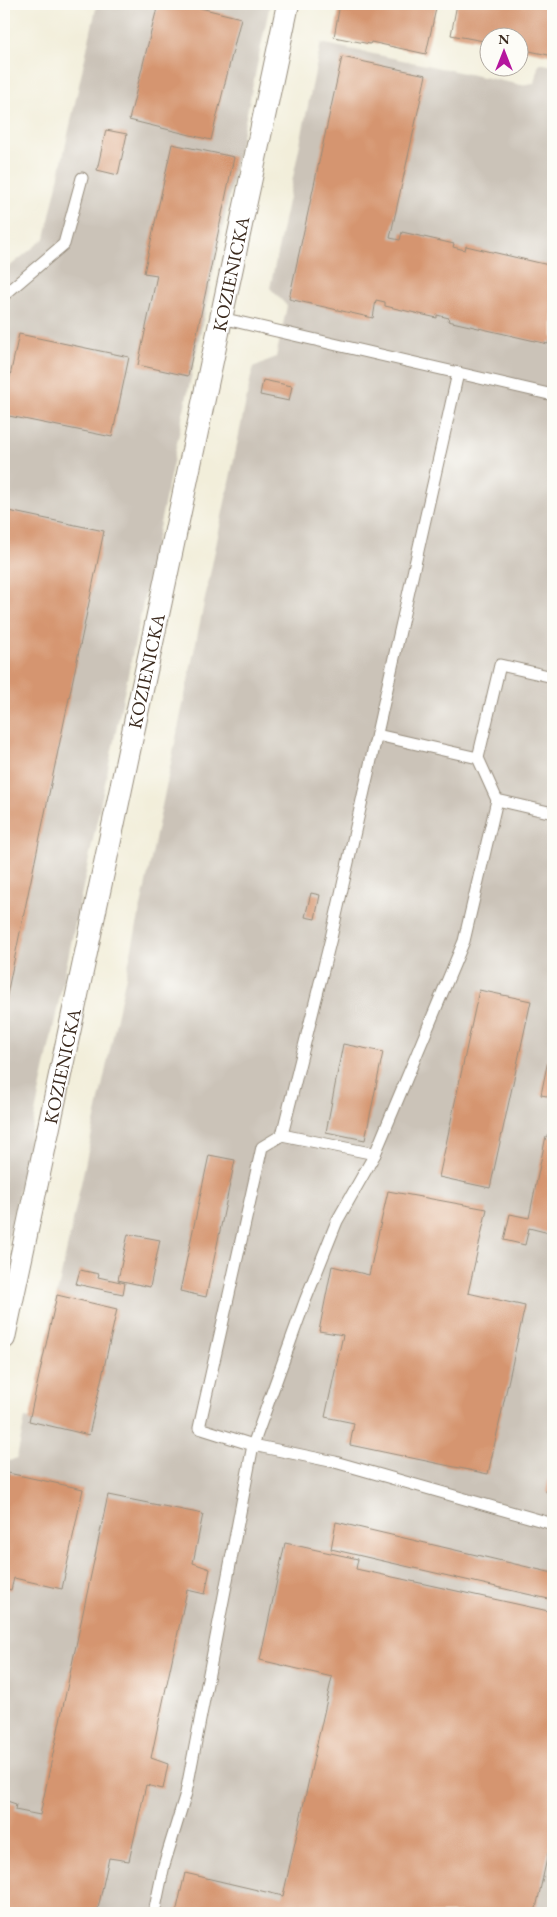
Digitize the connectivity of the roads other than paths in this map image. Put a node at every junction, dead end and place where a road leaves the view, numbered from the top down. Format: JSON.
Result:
{"nodes":[{"id":1,"x":288,"y":4,"type":"edge"},
{"id":2,"x":82,"y":178,"type":"dead end"},
{"id":3,"x":4,"y":295,"type":"edge"},
{"id":4,"x":221,"y":318,"type":"junction"},
{"id":5,"x":458,"y":373,"type":"junction"},
{"id":6,"x":553,"y":395,"type":"edge"},
{"id":7,"x":553,"y":677,"type":"edge"},
{"id":8,"x":377,"y":735,"type":"junction"},
{"id":9,"x":478,"y":758,"type":"junction"},
{"id":10,"x":497,"y":800,"type":"junction"},
{"id":11,"x":553,"y":813,"type":"edge"},
{"id":12,"x":282,"y":1135,"type":"junction"},
{"id":13,"x":375,"y":1154,"type":"junction"},
{"id":14,"x":4,"y":1338,"type":"edge"},
{"id":15,"x":253,"y":1445,"type":"junction"},
{"id":16,"x":553,"y":1524,"type":"edge"},
{"id":17,"x":154,"y":1913,"type":"edge"}],
"edges":[{"from":1,"to":4,"type":"street","name":"KOZIENICKA"},
{"from":2,"to":3,"type":"lane"},
{"from":4,"to":5,"type":"lane"},
{"from":4,"to":14,"type":"street","name":"KOZIENICKA"},
{"from":5,"to":6,"type":"lane"},
{"from":5,"to":8,"type":"lane"},
{"from":7,"to":9,"type":"lane"},
{"from":8,"to":9,"type":"lane"},
{"from":8,"to":12,"type":"lane"},
{"from":9,"to":10,"type":"lane"},
{"from":10,"to":11,"type":"lane"},
{"from":10,"to":13,"type":"lane"},
{"from":12,"to":13,"type":"lane"},
{"from":12,"to":15,"type":"lane"},
{"from":13,"to":15,"type":"lane"},
{"from":15,"to":16,"type":"lane"},
{"from":15,"to":17,"type":"lane"}]}
